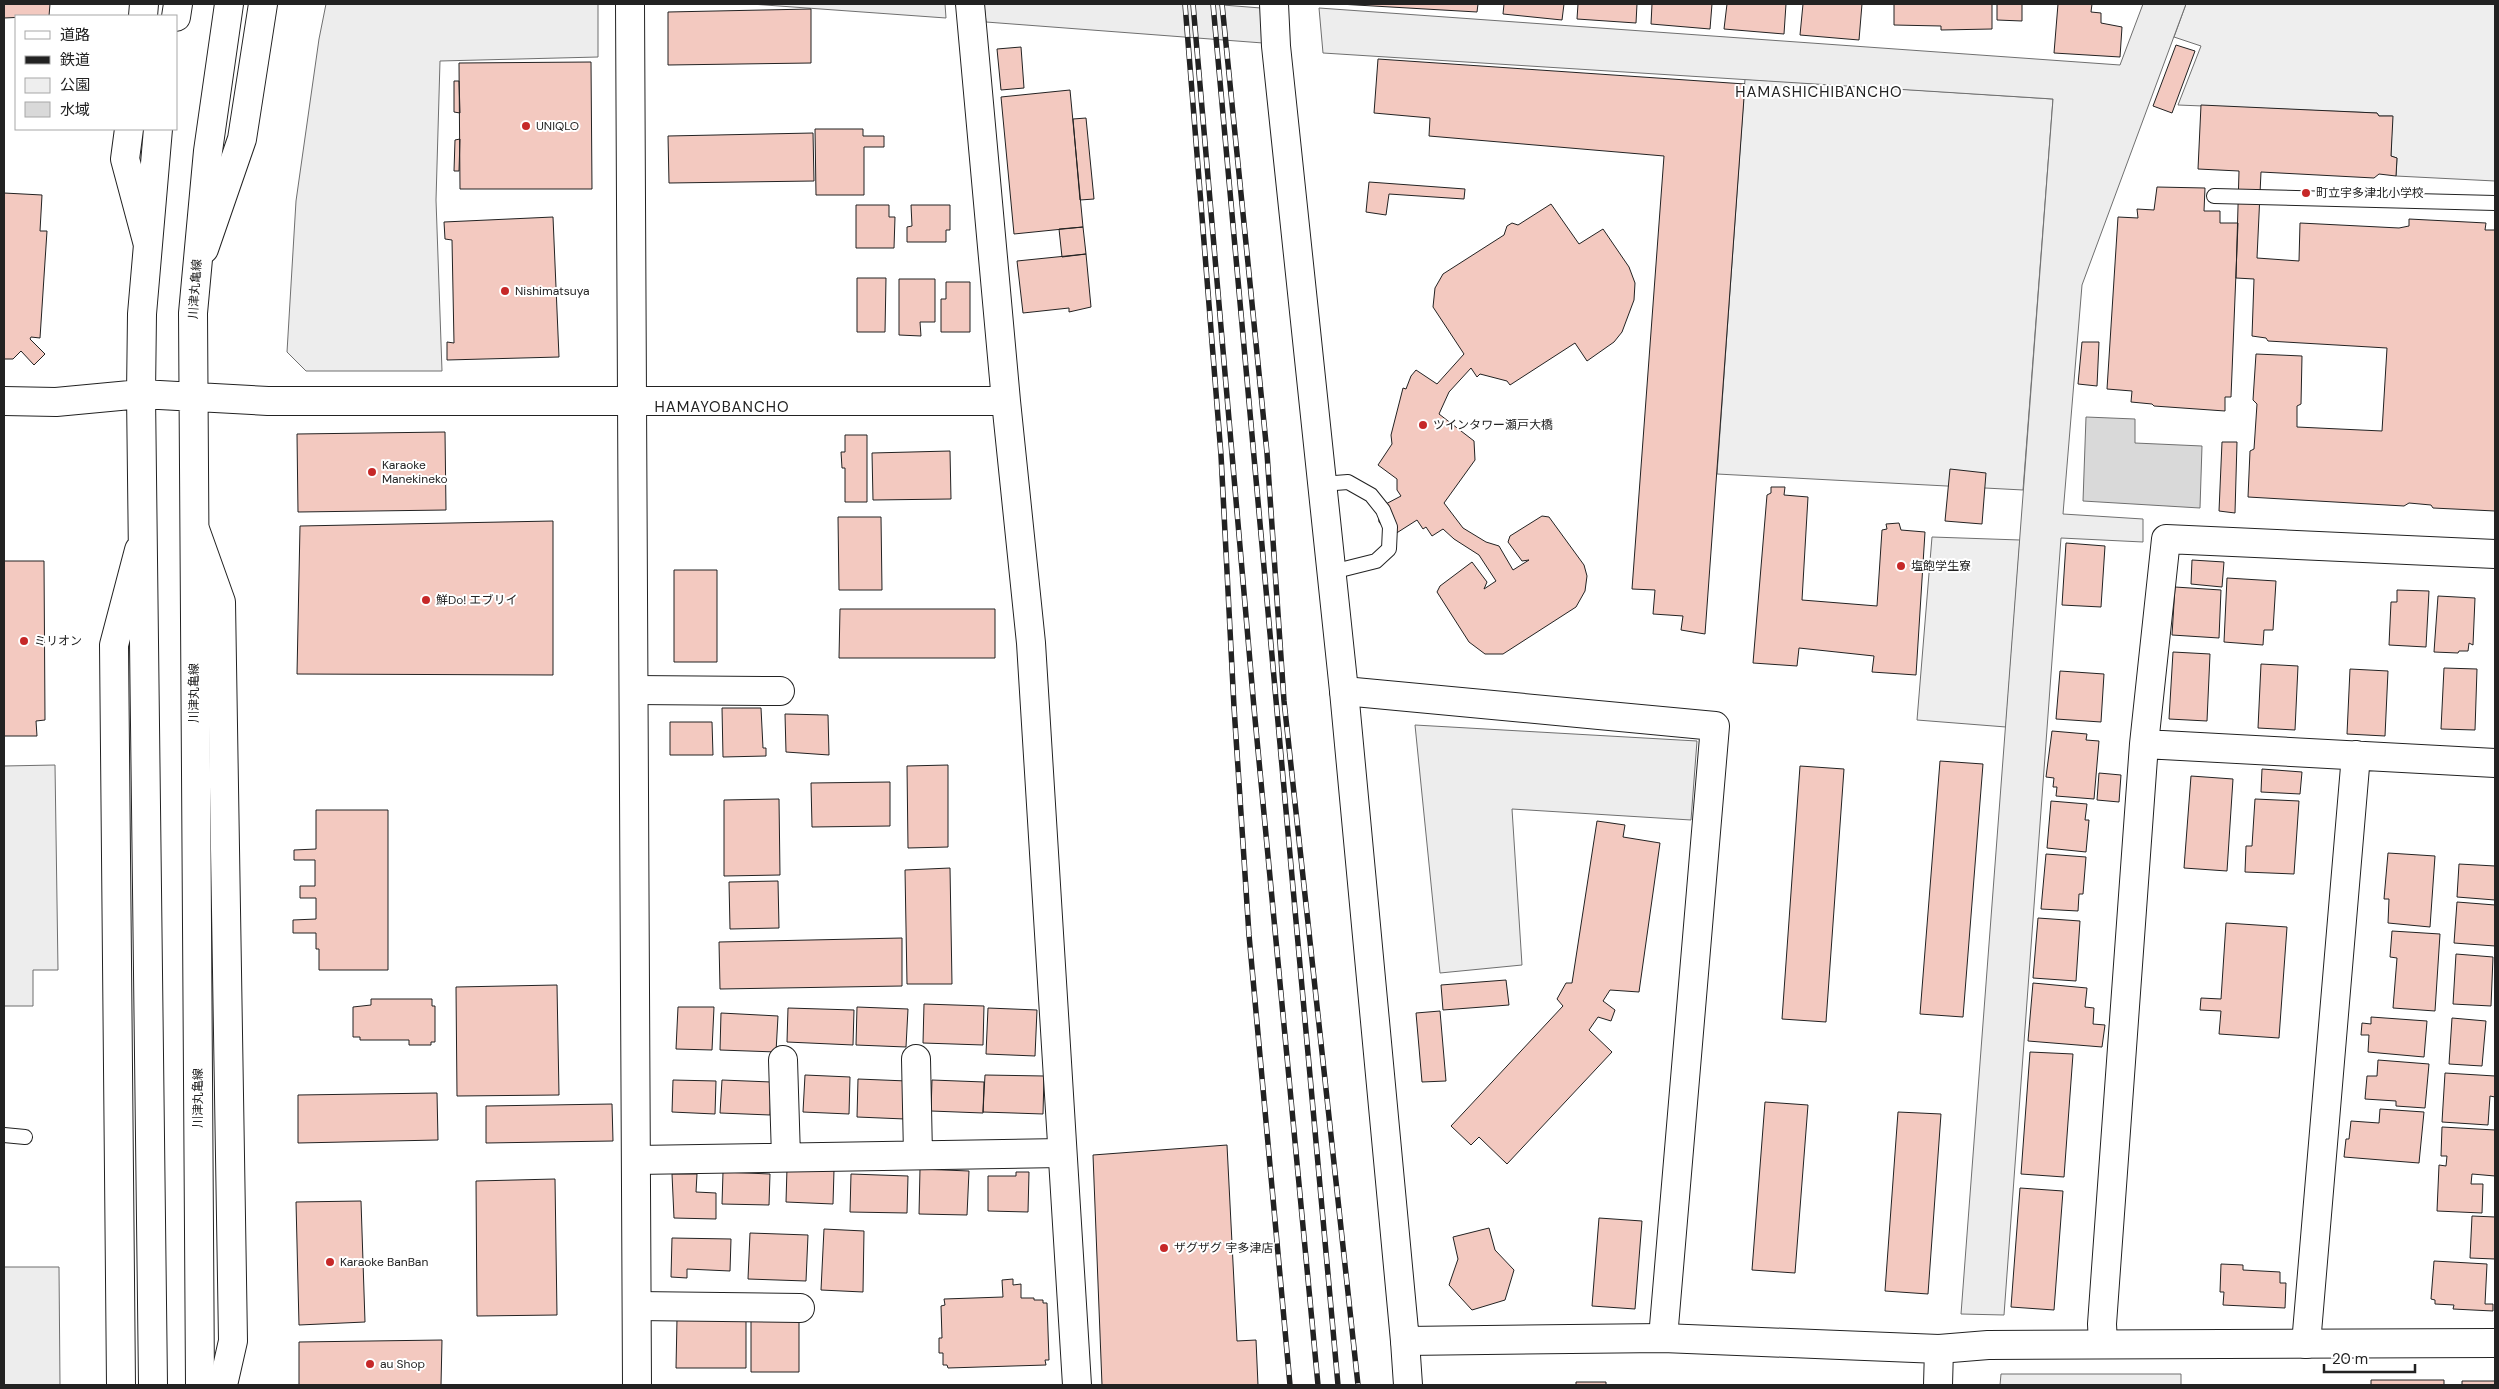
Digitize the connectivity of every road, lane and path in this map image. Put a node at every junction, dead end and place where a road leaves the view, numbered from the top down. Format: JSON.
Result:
{"nodes":[{"id":1,"x":229,"y":4,"type":"edge"},
{"id":2,"x":263,"y":4,"type":"edge"},
{"id":3,"x":630,"y":4,"type":"edge"},
{"id":4,"x":970,"y":4,"type":"edge"},
{"id":5,"x":1274,"y":4,"type":"edge"},
{"id":6,"x":129,"y":130,"type":"edge"},
{"id":7,"x":158,"y":130,"type":"edge"},
{"id":8,"x":2214,"y":196,"type":"dead end"},
{"id":9,"x":2495,"y":203,"type":"edge"},
{"id":10,"x":148,"y":242,"type":"junction"},
{"id":11,"x":196,"y":272,"type":"junction"},
{"id":12,"x":140,"y":394,"type":"junction"},
{"id":13,"x":194,"y":396,"type":"junction"},
{"id":14,"x":4,"y":401,"type":"edge"},
{"id":15,"x":1006,"y":401,"type":"junction"},
{"id":16,"x":633,"y":402,"type":"junction"},
{"id":17,"x":1322,"y":484,"type":"junction"},
{"id":18,"x":193,"y":523,"type":"junction"},
{"id":19,"x":143,"y":534,"type":"junction"},
{"id":20,"x":2495,"y":554,"type":"edge"},
{"id":21,"x":1332,"y":572,"type":"junction"},
{"id":22,"x":634,"y":690,"type":"junction"},
{"id":23,"x":780,"y":691,"type":"dead end"},
{"id":24,"x":1344,"y":692,"type":"junction"},
{"id":25,"x":2144,"y":744,"type":"junction"},
{"id":26,"x":2356,"y":755,"type":"junction"},
{"id":27,"x":2495,"y":763,"type":"edge"},
{"id":28,"x":783,"y":1060,"type":"dead end"},
{"id":29,"x":916,"y":1060,"type":"dead end"},
{"id":30,"x":4,"y":1135,"type":"edge"},
{"id":31,"x":25,"y":1137,"type":"dead end"},
{"id":32,"x":1062,"y":1153,"type":"junction"},
{"id":33,"x":918,"y":1155,"type":"junction"},
{"id":34,"x":786,"y":1158,"type":"junction"},
{"id":35,"x":636,"y":1160,"type":"junction"},
{"id":36,"x":637,"y":1306,"type":"junction"},
{"id":37,"x":800,"y":1308,"type":"dead end"},
{"id":38,"x":1663,"y":1338,"type":"junction"},
{"id":39,"x":1405,"y":1341,"type":"junction"},
{"id":40,"x":2495,"y":1343,"type":"edge"},
{"id":41,"x":2103,"y":1344,"type":"junction"},
{"id":42,"x":2306,"y":1344,"type":"junction"},
{"id":43,"x":1938,"y":1349,"type":"junction"},
{"id":44,"x":121,"y":1385,"type":"edge"},
{"id":45,"x":153,"y":1385,"type":"edge"},
{"id":46,"x":200,"y":1385,"type":"edge"},
{"id":47,"x":223,"y":1385,"type":"edge"},
{"id":48,"x":637,"y":1385,"type":"edge"},
{"id":49,"x":1077,"y":1385,"type":"edge"},
{"id":50,"x":1408,"y":1385,"type":"edge"},
{"id":51,"x":1938,"y":1385,"type":"edge"}],
"edges":[{"from":1,"to":11,"type":"street","name":"川津丸亀線"},
{"from":2,"to":11,"type":"street"},
{"from":3,"to":16,"type":"street"},
{"from":4,"to":15,"type":"street"},
{"from":5,"to":17,"type":"street"},
{"from":6,"to":10,"type":"street"},
{"from":7,"to":10,"type":"street"},
{"from":8,"to":9,"type":"lane"},
{"from":10,"to":12,"type":"street"},
{"from":11,"to":13,"type":"street","name":"川津丸亀線"},
{"from":12,"to":13,"type":"street"},
{"from":12,"to":14,"type":"street"},
{"from":12,"to":19,"type":"street"},
{"from":13,"to":16,"type":"street"},
{"from":13,"to":18,"type":"street","name":"川津丸亀線"},
{"from":15,"to":16,"type":"street"},
{"from":15,"to":32,"type":"street"},
{"from":16,"to":22,"type":"street"},
{"from":17,"to":21,"type":"street"},
{"from":17,"to":21,"type":"lane"},
{"from":18,"to":46,"type":"street","name":"川津丸亀線"},
{"from":18,"to":47,"type":"street"},
{"from":19,"to":44,"type":"street"},
{"from":19,"to":45,"type":"street"},
{"from":20,"to":25,"type":"street"},
{"from":21,"to":24,"type":"street"},
{"from":22,"to":23,"type":"street"},
{"from":22,"to":35,"type":"street"},
{"from":24,"to":38,"type":"street"},
{"from":24,"to":39,"type":"street"},
{"from":25,"to":26,"type":"street"},
{"from":25,"to":41,"type":"street"},
{"from":26,"to":27,"type":"street"},
{"from":26,"to":42,"type":"street"},
{"from":28,"to":34,"type":"street"},
{"from":29,"to":33,"type":"street"},
{"from":30,"to":31,"type":"lane"},
{"from":32,"to":33,"type":"street"},
{"from":32,"to":49,"type":"street"},
{"from":33,"to":34,"type":"street"},
{"from":34,"to":35,"type":"street"},
{"from":35,"to":36,"type":"street"},
{"from":36,"to":37,"type":"street"},
{"from":36,"to":48,"type":"street"},
{"from":38,"to":39,"type":"street"},
{"from":38,"to":43,"type":"street"},
{"from":39,"to":50,"type":"street"},
{"from":40,"to":42,"type":"street"},
{"from":41,"to":42,"type":"street"},
{"from":41,"to":43,"type":"street"},
{"from":43,"to":51,"type":"street"}]}
